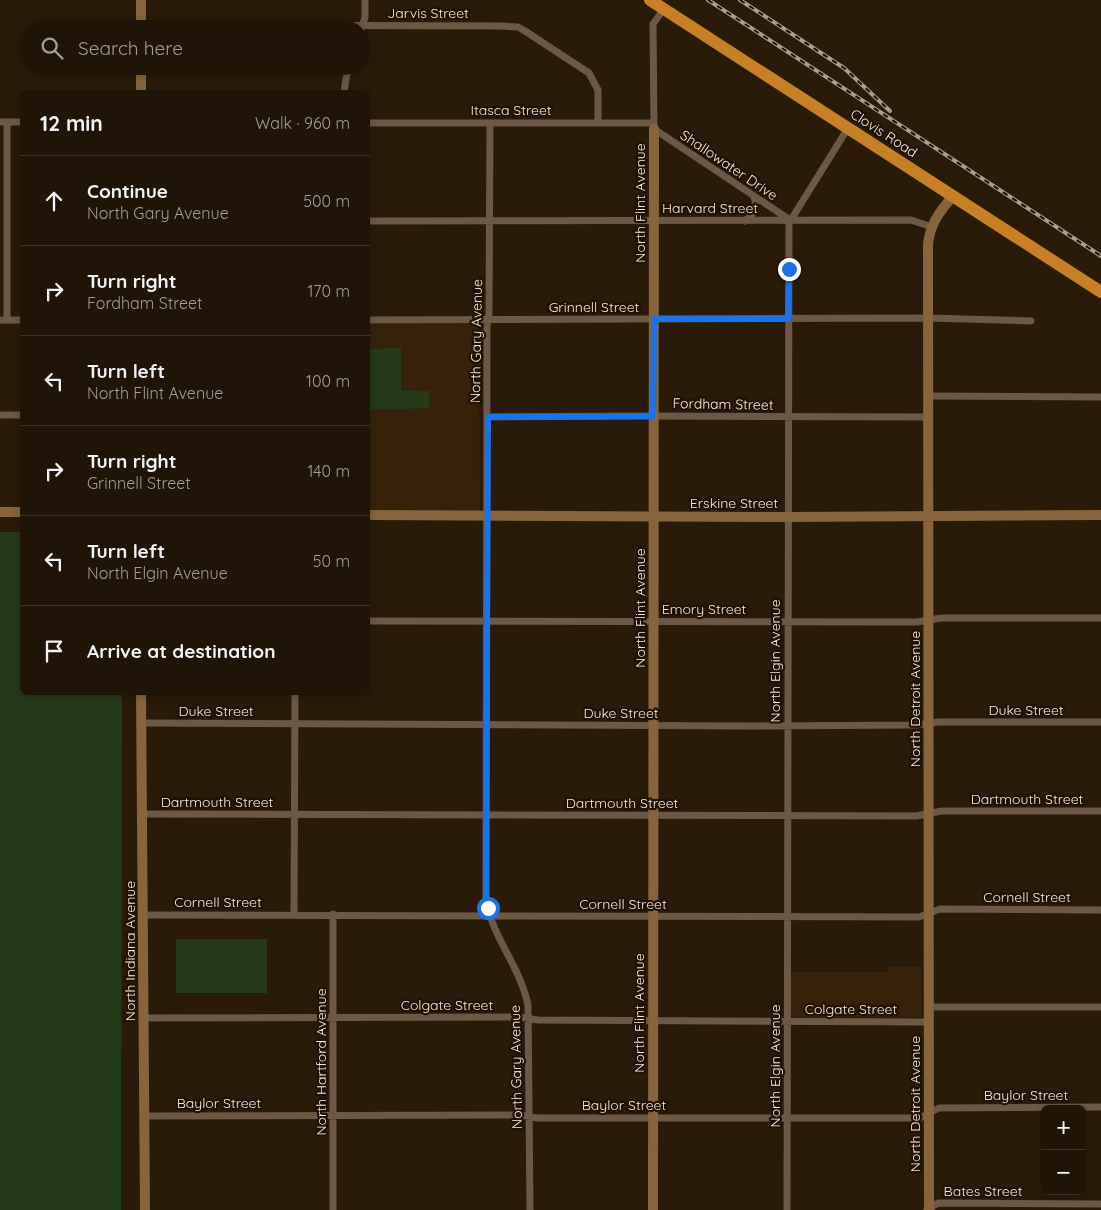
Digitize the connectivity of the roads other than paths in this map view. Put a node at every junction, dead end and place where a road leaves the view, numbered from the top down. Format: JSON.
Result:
{"nodes":[{"id":1,"x":141,"y":0,"type":"edge"},
{"id":2,"x":365,"y":0,"type":"edge"},
{"id":3,"x":650,"y":0,"type":"edge"},
{"id":4,"x":664,"y":9,"type":"junction"},
{"id":5,"x":141,"y":20,"type":"edge"},
{"id":6,"x":364,"y":20,"type":"edge"},
{"id":7,"x":370,"y":28,"type":"edge"},
{"id":8,"x":141,"y":75,"type":"edge"},
{"id":9,"x":347,"y":75,"type":"edge"},
{"id":10,"x":141,"y":90,"type":"edge"},
{"id":11,"x":344,"y":90,"type":"edge"},
{"id":12,"x":3,"y":122,"type":"edge"},
{"id":13,"x":20,"y":122,"type":"edge"},
{"id":14,"x":370,"y":123,"type":"edge"},
{"id":15,"x":490,"y":123,"type":"junction"},
{"id":16,"x":598,"y":123,"type":"junction"},
{"id":17,"x":654,"y":126,"type":"junction"},
{"id":18,"x":848,"y":128,"type":"junction"},
{"id":19,"x":754,"y":196,"type":"junction"},
{"id":20,"x":953,"y":196,"type":"junction"},
{"id":21,"x":370,"y":221,"type":"edge"},
{"id":22,"x":490,"y":221,"type":"junction"},
{"id":23,"x":654,"y":221,"type":"junction"},
{"id":24,"x":745,"y":221,"type":"junction"},
{"id":25,"x":790,"y":221,"type":"junction"},
{"id":26,"x":932,"y":227,"type":"junction"},
{"id":27,"x":1101,"y":292,"type":"edge"},
{"id":28,"x":929,"y":318,"type":"junction"},
{"id":29,"x":654,"y":319,"type":"junction"},
{"id":30,"x":788,"y":319,"type":"junction"},
{"id":31,"x":3,"y":320,"type":"edge"},
{"id":32,"x":20,"y":320,"type":"edge"},
{"id":33,"x":370,"y":320,"type":"edge"},
{"id":34,"x":488,"y":320,"type":"junction"},
{"id":35,"x":1031,"y":321,"type":"dead end"},
{"id":36,"x":929,"y":396,"type":"junction"},
{"id":37,"x":1101,"y":397,"type":"edge"},
{"id":38,"x":0,"y":415,"type":"edge"},
{"id":39,"x":20,"y":415,"type":"edge"},
{"id":40,"x":653,"y":416,"type":"junction"},
{"id":41,"x":488,"y":417,"type":"junction"},
{"id":42,"x":929,"y":417,"type":"junction"},
{"id":43,"x":788,"y":418,"type":"junction"},
{"id":44,"x":0,"y":512,"type":"edge"},
{"id":45,"x":20,"y":512,"type":"edge"},
{"id":46,"x":370,"y":515,"type":"edge"},
{"id":47,"x":1101,"y":515,"type":"edge"},
{"id":48,"x":487,"y":516,"type":"junction"},
{"id":49,"x":929,"y":516,"type":"junction"},
{"id":50,"x":653,"y":517,"type":"junction"},
{"id":51,"x":788,"y":517,"type":"junction"},
{"id":52,"x":1101,"y":618,"type":"edge"},
{"id":53,"x":928,"y":620,"type":"junction"},
{"id":54,"x":370,"y":621,"type":"edge"},
{"id":55,"x":486,"y":621,"type":"junction"},
{"id":56,"x":654,"y":622,"type":"junction"},
{"id":57,"x":788,"y":622,"type":"junction"},
{"id":58,"x":141,"y":695,"type":"edge"},
{"id":59,"x":296,"y":695,"type":"edge"},
{"id":60,"x":1101,"y":722,"type":"edge"},
{"id":61,"x":141,"y":723,"type":"junction"},
{"id":62,"x":295,"y":724,"type":"junction"},
{"id":63,"x":928,"y":724,"type":"junction"},
{"id":64,"x":486,"y":725,"type":"junction"},
{"id":65,"x":653,"y":726,"type":"junction"},
{"id":66,"x":788,"y":726,"type":"junction"},
{"id":67,"x":1101,"y":812,"type":"edge"},
{"id":68,"x":143,"y":814,"type":"junction"},
{"id":69,"x":928,"y":814,"type":"junction"},
{"id":70,"x":294,"y":815,"type":"junction"},
{"id":71,"x":486,"y":815,"type":"junction"},
{"id":72,"x":653,"y":815,"type":"junction"},
{"id":73,"x":788,"y":815,"type":"junction"},
{"id":74,"x":1101,"y":910,"type":"edge"},
{"id":75,"x":333,"y":914,"type":"junction"},
{"id":76,"x":928,"y":914,"type":"junction"},
{"id":77,"x":144,"y":915,"type":"junction"},
{"id":78,"x":294,"y":915,"type":"junction"},
{"id":79,"x":490,"y":916,"type":"junction"},
{"id":80,"x":653,"y":917,"type":"junction"},
{"id":81,"x":788,"y":917,"type":"junction"},
{"id":82,"x":929,"y":1007,"type":"junction"},
{"id":83,"x":1101,"y":1007,"type":"edge"},
{"id":84,"x":144,"y":1018,"type":"junction"},
{"id":85,"x":333,"y":1018,"type":"junction"},
{"id":86,"x":529,"y":1019,"type":"junction"},
{"id":87,"x":653,"y":1021,"type":"junction"},
{"id":88,"x":788,"y":1021,"type":"junction"},
{"id":89,"x":929,"y":1022,"type":"junction"},
{"id":90,"x":1101,"y":1107,"type":"edge"},
{"id":91,"x":929,"y":1113,"type":"junction"},
{"id":92,"x":145,"y":1116,"type":"junction"},
{"id":93,"x":333,"y":1116,"type":"junction"},
{"id":94,"x":530,"y":1116,"type":"junction"},
{"id":95,"x":653,"y":1118,"type":"junction"},
{"id":96,"x":788,"y":1118,"type":"junction"},
{"id":97,"x":1101,"y":1204,"type":"edge"},
{"id":98,"x":145,"y":1210,"type":"edge"},
{"id":99,"x":333,"y":1210,"type":"edge"},
{"id":100,"x":530,"y":1210,"type":"edge"},
{"id":101,"x":653,"y":1210,"type":"edge"},
{"id":102,"x":787,"y":1210,"type":"edge"},
{"id":103,"x":929,"y":1210,"type":"edge"}],
"edges":[{"from":1,"to":5,"type":"street"},
{"from":2,"to":6,"type":"street"},
{"from":3,"to":4,"type":"highway","name":"Clovis Road"},
{"from":4,"to":17,"type":"street","name":"North Flint Avenue"},
{"from":4,"to":18,"type":"highway","name":"Clovis Road"},
{"from":7,"to":16,"type":"street","name":"Jarvis Street"},
{"from":8,"to":10,"type":"street"},
{"from":9,"to":11,"type":"street"},
{"from":12,"to":13,"type":"street"},
{"from":12,"to":31,"type":"street"},
{"from":14,"to":15,"type":"street","name":"Itasca Street"},
{"from":15,"to":16,"type":"street","name":"Itasca Street"},
{"from":15,"to":22,"type":"street","name":"North Gary Avenue"},
{"from":16,"to":17,"type":"street","name":"Itasca Street"},
{"from":17,"to":19,"type":"street","name":"Shallowater Drive"},
{"from":17,"to":23,"type":"street","name":"North Flint Avenue"},
{"from":18,"to":20,"type":"highway","name":"Clovis Road"},
{"from":18,"to":25,"type":"street"},
{"from":19,"to":24,"type":"street"},
{"from":19,"to":25,"type":"street","name":"Shallowater Drive"},
{"from":20,"to":26,"type":"street","name":"North Detroit Avenue"},
{"from":20,"to":27,"type":"highway","name":"Clovis Road"},
{"from":21,"to":22,"type":"street","name":"Harvard Street"},
{"from":22,"to":23,"type":"street","name":"Harvard Street"},
{"from":22,"to":34,"type":"street","name":"North Gary Avenue"},
{"from":23,"to":24,"type":"street","name":"Harvard Street"},
{"from":23,"to":29,"type":"street","name":"North Flint Avenue"},
{"from":24,"to":25,"type":"street","name":"Harvard Street"},
{"from":25,"to":26,"type":"street","name":"Harvard Street"},
{"from":25,"to":30,"type":"street","name":"North Elgin Avenue"},
{"from":26,"to":28,"type":"street","name":"North Detroit Avenue"},
{"from":28,"to":30,"type":"street","name":"Grinnell Street"},
{"from":28,"to":35,"type":"street","name":"Grinnell Street"},
{"from":28,"to":36,"type":"street","name":"North Detroit Avenue"},
{"from":29,"to":30,"type":"street","name":"Grinnell Street"},
{"from":29,"to":34,"type":"street","name":"Grinnell Street"},
{"from":29,"to":40,"type":"street","name":"North Flint Avenue"},
{"from":30,"to":43,"type":"street","name":"North Elgin Avenue"},
{"from":31,"to":32,"type":"street"},
{"from":33,"to":34,"type":"street","name":"Grinnell Street"},
{"from":34,"to":41,"type":"street","name":"North Gary Avenue"},
{"from":36,"to":37,"type":"street"},
{"from":36,"to":42,"type":"street","name":"North Detroit Avenue"},
{"from":38,"to":39,"type":"street"},
{"from":40,"to":41,"type":"street","name":"Fordham Street"},
{"from":40,"to":43,"type":"street","name":"Fordham Street"},
{"from":40,"to":50,"type":"street","name":"North Flint Avenue"},
{"from":41,"to":48,"type":"street","name":"North Gary Avenue"},
{"from":42,"to":43,"type":"street","name":"Fordham Street"},
{"from":42,"to":49,"type":"street","name":"North Detroit Avenue"},
{"from":43,"to":51,"type":"street","name":"North Elgin Avenue"},
{"from":44,"to":45,"type":"street"},
{"from":46,"to":48,"type":"street","name":"Erskine Street"},
{"from":47,"to":49,"type":"street","name":"Erskine Street"},
{"from":48,"to":50,"type":"street","name":"Erskine Street"},
{"from":48,"to":55,"type":"street","name":"North Gary Avenue"},
{"from":49,"to":51,"type":"street","name":"Erskine Street"},
{"from":49,"to":53,"type":"street","name":"North Detroit Avenue"},
{"from":50,"to":51,"type":"street","name":"Erskine Street"},
{"from":50,"to":56,"type":"street","name":"North Flint Avenue"},
{"from":51,"to":57,"type":"street","name":"North Elgin Avenue"},
{"from":52,"to":53,"type":"street","name":"Emory Street"},
{"from":53,"to":57,"type":"street","name":"Emory Street"},
{"from":53,"to":63,"type":"street","name":"North Detroit Avenue"},
{"from":54,"to":55,"type":"street","name":"Emory Street"},
{"from":55,"to":56,"type":"street","name":"Emory Street"},
{"from":55,"to":64,"type":"street","name":"North Gary Avenue"},
{"from":56,"to":57,"type":"street","name":"Emory Street"},
{"from":56,"to":65,"type":"street","name":"North Flint Avenue"},
{"from":57,"to":66,"type":"street","name":"North Elgin Avenue"},
{"from":58,"to":61,"type":"street","name":"North Indiana Avenue"},
{"from":59,"to":62,"type":"street"},
{"from":60,"to":63,"type":"street","name":"Duke Street"},
{"from":61,"to":62,"type":"street","name":"Duke Street"},
{"from":61,"to":68,"type":"street","name":"North Indiana Avenue"},
{"from":62,"to":64,"type":"street","name":"Duke Street"},
{"from":62,"to":70,"type":"street"},
{"from":63,"to":66,"type":"street","name":"Duke Street"},
{"from":63,"to":69,"type":"street","name":"North Detroit Avenue"},
{"from":64,"to":65,"type":"street","name":"Duke Street"},
{"from":64,"to":71,"type":"street","name":"North Gary Avenue"},
{"from":65,"to":66,"type":"street","name":"Duke Street"},
{"from":65,"to":72,"type":"street","name":"North Flint Avenue"},
{"from":66,"to":73,"type":"street","name":"North Elgin Avenue"},
{"from":67,"to":69,"type":"street","name":"Dartmouth Street"},
{"from":68,"to":70,"type":"street","name":"Dartmouth Street"},
{"from":68,"to":77,"type":"street","name":"North Indiana Avenue"},
{"from":69,"to":73,"type":"street","name":"Dartmouth Street"},
{"from":69,"to":76,"type":"street","name":"North Detroit Avenue"},
{"from":70,"to":71,"type":"street","name":"Dartmouth Street"},
{"from":70,"to":78,"type":"street"},
{"from":71,"to":72,"type":"street","name":"Dartmouth Street"},
{"from":71,"to":79,"type":"street","name":"North Gary Avenue"},
{"from":72,"to":73,"type":"street","name":"Dartmouth Street"},
{"from":72,"to":80,"type":"street","name":"North Flint Avenue"},
{"from":73,"to":81,"type":"street","name":"North Elgin Avenue"},
{"from":74,"to":76,"type":"street","name":"Cornell Street"},
{"from":75,"to":78,"type":"street","name":"Cornell Street"},
{"from":75,"to":79,"type":"street","name":"Cornell Street"},
{"from":75,"to":85,"type":"street","name":"North Hartford Avenue"},
{"from":76,"to":81,"type":"street","name":"Cornell Street"},
{"from":76,"to":82,"type":"street","name":"North Detroit Avenue"},
{"from":77,"to":78,"type":"street","name":"Cornell Street"},
{"from":77,"to":84,"type":"street","name":"North Indiana Avenue"},
{"from":79,"to":80,"type":"street","name":"Cornell Street"},
{"from":79,"to":86,"type":"street","name":"North Gary Avenue"},
{"from":80,"to":81,"type":"street","name":"Cornell Street"},
{"from":80,"to":87,"type":"street","name":"North Flint Avenue"},
{"from":81,"to":88,"type":"street","name":"North Elgin Avenue"},
{"from":82,"to":83,"type":"street"},
{"from":82,"to":89,"type":"street","name":"North Detroit Avenue"},
{"from":84,"to":85,"type":"street","name":"Colgate Street"},
{"from":84,"to":92,"type":"street","name":"North Indiana Avenue"},
{"from":85,"to":86,"type":"street","name":"Colgate Street"},
{"from":85,"to":93,"type":"street","name":"North Hartford Avenue"},
{"from":86,"to":87,"type":"street","name":"Colgate Street"},
{"from":86,"to":94,"type":"street","name":"North Gary Avenue"},
{"from":87,"to":88,"type":"street","name":"Colgate Street"},
{"from":87,"to":95,"type":"street","name":"North Flint Avenue"},
{"from":88,"to":89,"type":"street","name":"Colgate Street"},
{"from":88,"to":96,"type":"street","name":"North Elgin Avenue"},
{"from":89,"to":91,"type":"street","name":"North Detroit Avenue"},
{"from":90,"to":91,"type":"street","name":"Baylor Street"},
{"from":91,"to":96,"type":"street","name":"Baylor Street"},
{"from":91,"to":103,"type":"street","name":"North Detroit Avenue"},
{"from":92,"to":93,"type":"street","name":"Baylor Street"},
{"from":92,"to":98,"type":"street","name":"North Indiana Avenue"},
{"from":93,"to":94,"type":"street","name":"Baylor Street"},
{"from":93,"to":99,"type":"street","name":"North Hartford Avenue"},
{"from":94,"to":95,"type":"street","name":"Baylor Street"},
{"from":94,"to":100,"type":"street","name":"North Gary Avenue"},
{"from":95,"to":96,"type":"street","name":"Baylor Street"},
{"from":95,"to":101,"type":"street","name":"North Flint Avenue"},
{"from":96,"to":102,"type":"street","name":"North Elgin Avenue"},
{"from":97,"to":103,"type":"street","name":"Bates Street"}]}
